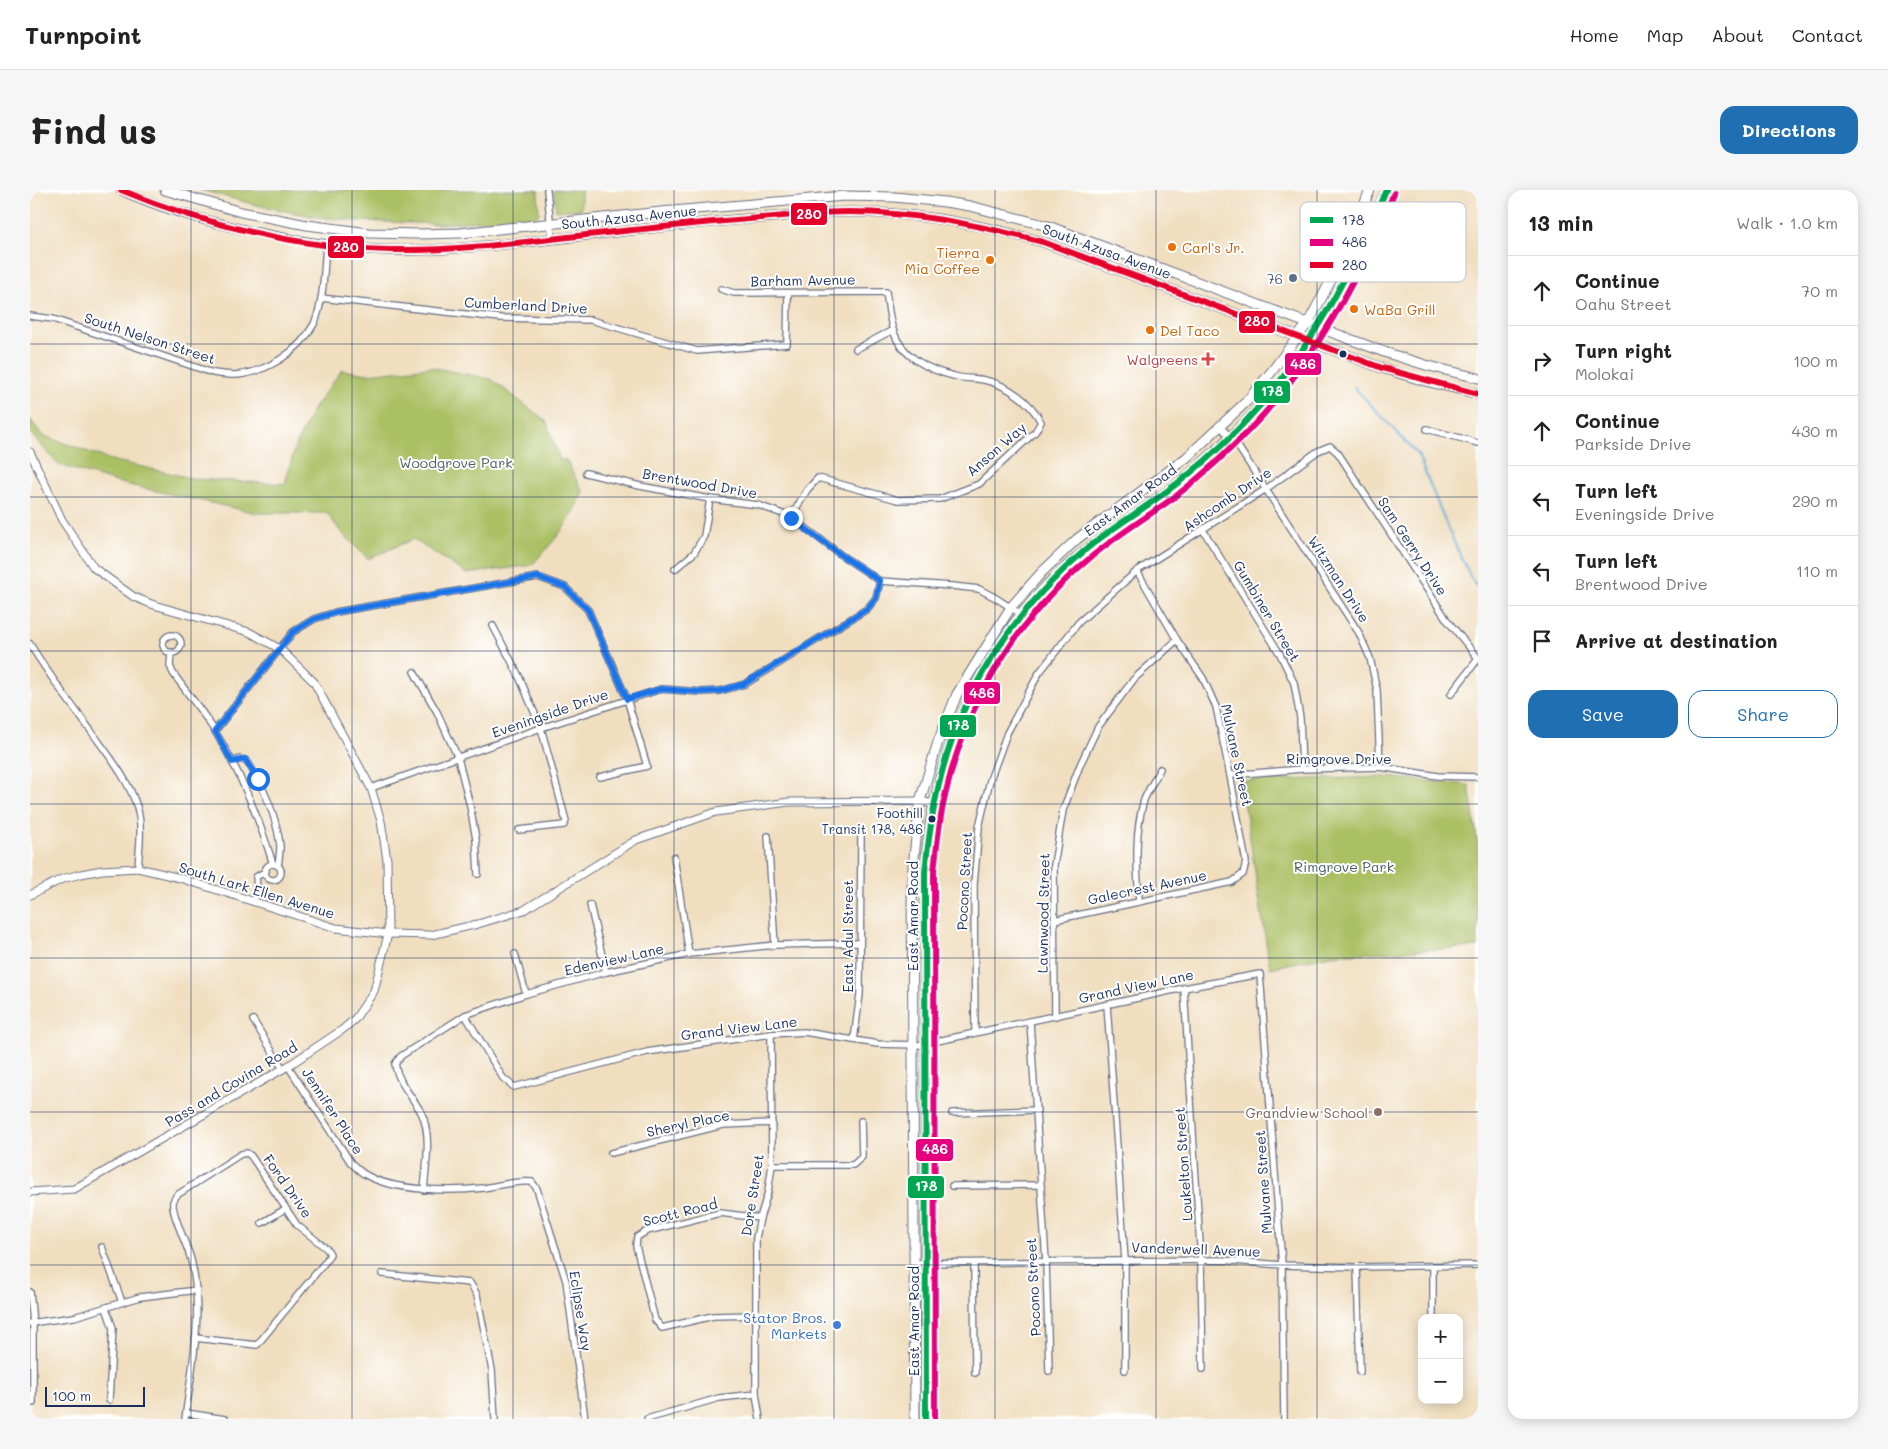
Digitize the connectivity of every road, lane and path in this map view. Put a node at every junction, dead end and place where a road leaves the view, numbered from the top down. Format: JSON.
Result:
{"nodes":[{"id":1,"x":121,"y":190,"type":"edge"},
{"id":2,"x":165,"y":190,"type":"edge"},
{"id":3,"x":547,"y":190,"type":"edge"},
{"id":4,"x":1370,"y":190,"type":"edge"},
{"id":5,"x":1386,"y":190,"type":"edge"},
{"id":6,"x":1365,"y":202,"type":"edge"},
{"id":7,"x":1381,"y":202,"type":"edge"},
{"id":8,"x":551,"y":224,"type":"junction"},
{"id":9,"x":552,"y":239,"type":"junction"},
{"id":10,"x":326,"y":244,"type":"junction"},
{"id":11,"x":1140,"y":260,"type":"junction"},
{"id":12,"x":1134,"y":275,"type":"junction"},
{"id":13,"x":1330,"y":282,"type":"edge"},
{"id":14,"x":1344,"y":282,"type":"edge"},
{"id":15,"x":721,"y":289,"type":"dead end"},
{"id":16,"x":788,"y":293,"type":"junction"},
{"id":17,"x":321,"y":298,"type":"junction"},
{"id":18,"x":30,"y":316,"type":"edge"},
{"id":19,"x":1308,"y":323,"type":"junction"},
{"id":20,"x":1318,"y":327,"type":"junction"},
{"id":21,"x":893,"y":330,"type":"junction"},
{"id":22,"x":1297,"y":337,"type":"junction"},
{"id":23,"x":1309,"y":342,"type":"junction"},
{"id":24,"x":856,"y":349,"type":"dead end"},
{"id":25,"x":1448,"y":371,"type":"junction"},
{"id":26,"x":1478,"y":378,"type":"edge"},
{"id":27,"x":1443,"y":386,"type":"junction"},
{"id":28,"x":1478,"y":394,"type":"edge"},
{"id":29,"x":1221,"y":427,"type":"junction"},
{"id":30,"x":1427,"y":429,"type":"dead end"},
{"id":31,"x":1230,"y":437,"type":"junction"},
{"id":32,"x":1478,"y":443,"type":"edge"},
{"id":33,"x":1330,"y":446,"type":"joint"},
{"id":34,"x":30,"y":452,"type":"edge"},
{"id":35,"x":586,"y":472,"type":"dead end"},
{"id":36,"x":1266,"y":489,"type":"junction"},
{"id":37,"x":710,"y":499,"type":"junction"},
{"id":38,"x":791,"y":518,"type":"junction"},
{"id":39,"x":1203,"y":530,"type":"junction"},
{"id":40,"x":675,"y":569,"type":"dead end"},
{"id":41,"x":1137,"y":571,"type":"junction"},
{"id":42,"x":880,"y":581,"type":"junction"},
{"id":43,"x":1011,"y":607,"type":"junction"},
{"id":44,"x":1022,"y":615,"type":"junction"},
{"id":45,"x":493,"y":626,"type":"dead end"},
{"id":46,"x":1176,"y":640,"type":"junction"},
{"id":47,"x":30,"y":644,"type":"edge"},
{"id":48,"x":280,"y":649,"type":"junction"},
{"id":49,"x":171,"y":652,"type":"dead end"},
{"id":50,"x":1478,"y":659,"type":"edge"},
{"id":51,"x":414,"y":672,"type":"dead end"},
{"id":52,"x":1451,"y":694,"type":"dead end"},
{"id":53,"x":627,"y":699,"type":"junction"},
{"id":54,"x":541,"y":728,"type":"junction"},
{"id":55,"x":215,"y":731,"type":"junction"},
{"id":56,"x":458,"y":758,"type":"junction"},
{"id":57,"x":232,"y":762,"type":"junction"},
{"id":58,"x":1380,"y":767,"type":"junction"},
{"id":59,"x":1160,"y":769,"type":"dead end"},
{"id":60,"x":1302,"y":769,"type":"junction"},
{"id":61,"x":1230,"y":775,"type":"junction"},
{"id":62,"x":600,"y":777,"type":"dead end"},
{"id":63,"x":1478,"y":777,"type":"edge"},
{"id":64,"x":371,"y":788,"type":"junction"},
{"id":65,"x":920,"y":801,"type":"junction"},
{"id":66,"x":933,"y":804,"type":"junction"},
{"id":67,"x":519,"y":830,"type":"dead end"},
{"id":68,"x":861,"y":832,"type":"dead end"},
{"id":69,"x":768,"y":836,"type":"dead end"},
{"id":70,"x":674,"y":857,"type":"dead end"},
{"id":71,"x":276,"y":865,"type":"junction"},
{"id":72,"x":138,"y":868,"type":"junction"},
{"id":73,"x":266,"y":871,"type":"junction"},
{"id":74,"x":478,"y":874,"type":"dead end"},
{"id":75,"x":1244,"y":874,"type":"joint"},
{"id":76,"x":30,"y":895,"type":"edge"},
{"id":77,"x":1139,"y":901,"type":"junction"},
{"id":78,"x":254,"y":902,"type":"junction"},
{"id":79,"x":590,"y":905,"type":"dead end"},
{"id":80,"x":1054,"y":920,"type":"junction"},
{"id":81,"x":388,"y":934,"type":"junction"},
{"id":82,"x":859,"y":943,"type":"junction"},
{"id":83,"x":774,"y":945,"type":"junction"},
{"id":84,"x":515,"y":954,"type":"dead end"},
{"id":85,"x":689,"y":954,"type":"junction"},
{"id":86,"x":606,"y":972,"type":"junction"},
{"id":87,"x":1260,"y":974,"type":"joint"},
{"id":88,"x":1184,"y":988,"type":"junction"},
{"id":89,"x":526,"y":994,"type":"junction"},
{"id":90,"x":1107,"y":1005,"type":"junction"},
{"id":91,"x":466,"y":1016,"type":"junction"},
{"id":92,"x":1056,"y":1016,"type":"junction"},
{"id":93,"x":253,"y":1020,"type":"dead end"},
{"id":94,"x":1030,"y":1022,"type":"junction"},
{"id":95,"x":974,"y":1033,"type":"junction"},
{"id":96,"x":771,"y":1034,"type":"junction"},
{"id":97,"x":854,"y":1040,"type":"junction"},
{"id":98,"x":925,"y":1044,"type":"junction"},
{"id":99,"x":912,"y":1046,"type":"junction"},
{"id":100,"x":286,"y":1068,"type":"junction"},
{"id":101,"x":1037,"y":1110,"type":"junction"},
{"id":102,"x":952,"y":1113,"type":"dead end"},
{"id":103,"x":861,"y":1121,"type":"dead end"},
{"id":104,"x":772,"y":1123,"type":"junction"},
{"id":105,"x":611,"y":1153,"type":"dead end"},
{"id":106,"x":772,"y":1165,"type":"junction"},
{"id":107,"x":532,"y":1182,"type":"joint"},
{"id":108,"x":1040,"y":1185,"type":"junction"},
{"id":109,"x":952,"y":1186,"type":"dead end"},
{"id":110,"x":424,"y":1190,"type":"junction"},
{"id":111,"x":30,"y":1192,"type":"edge"},
{"id":112,"x":285,"y":1209,"type":"junction"},
{"id":113,"x":760,"y":1218,"type":"junction"},
{"id":114,"x":262,"y":1223,"type":"dead end"},
{"id":115,"x":102,"y":1247,"type":"dead end"},
{"id":116,"x":1125,"y":1260,"type":"junction"},
{"id":117,"x":1046,"y":1261,"type":"junction"},
{"id":118,"x":1201,"y":1261,"type":"junction"},
{"id":119,"x":913,"y":1263,"type":"junction"},
{"id":120,"x":926,"y":1263,"type":"junction"},
{"id":121,"x":974,"y":1263,"type":"junction"},
{"id":122,"x":1282,"y":1265,"type":"junction"},
{"id":123,"x":1478,"y":1265,"type":"edge"},
{"id":124,"x":1357,"y":1266,"type":"junction"},
{"id":125,"x":1433,"y":1266,"type":"junction"},
{"id":126,"x":382,"y":1274,"type":"dead end"},
{"id":127,"x":197,"y":1290,"type":"junction"},
{"id":128,"x":30,"y":1292,"type":"edge"},
{"id":129,"x":122,"y":1302,"type":"junction"},
{"id":130,"x":106,"y":1308,"type":"junction"},
{"id":131,"x":1433,"y":1314,"type":"edge"},
{"id":132,"x":757,"y":1315,"type":"junction"},
{"id":133,"x":31,"y":1323,"type":"edge"},
{"id":134,"x":195,"y":1338,"type":"junction"},
{"id":135,"x":1203,"y":1368,"type":"dead end"},
{"id":136,"x":1125,"y":1370,"type":"dead end"},
{"id":137,"x":1049,"y":1371,"type":"dead end"},
{"id":138,"x":1360,"y":1372,"type":"dead end"},
{"id":139,"x":975,"y":1373,"type":"dead end"},
{"id":140,"x":756,"y":1394,"type":"junction"},
{"id":141,"x":108,"y":1400,"type":"dead end"},
{"id":142,"x":33,"y":1403,"type":"dead end"},
{"id":143,"x":186,"y":1416,"type":"edge"},
{"id":144,"x":226,"y":1419,"type":"edge"},
{"id":145,"x":495,"y":1419,"type":"edge"},
{"id":146,"x":585,"y":1419,"type":"edge"},
{"id":147,"x":647,"y":1419,"type":"edge"},
{"id":148,"x":760,"y":1419,"type":"edge"},
{"id":149,"x":915,"y":1419,"type":"edge"},
{"id":150,"x":926,"y":1419,"type":"edge"},
{"id":151,"x":1284,"y":1419,"type":"edge"}],
"edges":[{"from":1,"to":10,"type":"main road","name":"South Azusa Avenue"},
{"from":2,"to":8,"type":"main road","name":"South Azusa Avenue"},
{"from":3,"to":8,"type":"street"},
{"from":4,"to":6,"type":"main road","name":"East Amar Road"},
{"from":5,"to":7,"type":"main road","name":"East Amar Road"},
{"from":8,"to":9,"type":"street"},
{"from":8,"to":11,"type":"main road","name":"South Azusa Avenue"},
{"from":9,"to":10,"type":"main road","name":"South Azusa Avenue"},
{"from":9,"to":12,"type":"main road","name":"South Azusa Avenue"},
{"from":10,"to":17,"type":"street","name":"South Nelson Street"},
{"from":11,"to":12,"type":"main road"},
{"from":11,"to":19,"type":"main road","name":"South Azusa Avenue"},
{"from":12,"to":22,"type":"main road","name":"South Azusa Avenue"},
{"from":13,"to":19,"type":"main road","name":"East Amar Road"},
{"from":14,"to":20,"type":"main road","name":"East Amar Road"},
{"from":15,"to":16,"type":"street","name":"Barham Avenue"},
{"from":16,"to":17,"type":"street","name":"Cumberland Drive"},
{"from":16,"to":21,"type":"street","name":"Barham Avenue"},
{"from":17,"to":18,"type":"street","name":"South Nelson Street"},
{"from":19,"to":20,"type":"main road","name":"South Azusa Avenue"},
{"from":19,"to":22,"type":"main road","name":"East Amar Road"},
{"from":20,"to":23,"type":"main road","name":"East Amar Road"},
{"from":20,"to":25,"type":"main road","name":"South Azusa Avenue"},
{"from":21,"to":24,"type":"street"},
{"from":21,"to":38,"type":"street","name":"Anson Way"},
{"from":22,"to":23,"type":"main road","name":"South Azusa Avenue"},
{"from":22,"to":29,"type":"main road","name":"East Amar Road"},
{"from":23,"to":27,"type":"main road","name":"South Azusa Avenue"},
{"from":23,"to":31,"type":"main road","name":"East Amar Road"},
{"from":25,"to":26,"type":"main road","name":"South Azusa Avenue"},
{"from":25,"to":27,"type":"main road"},
{"from":27,"to":28,"type":"main road","name":"South Azusa Avenue"},
{"from":29,"to":31,"type":"street","name":"Witzman Drive"},
{"from":29,"to":43,"type":"main road","name":"East Amar Road"},
{"from":30,"to":32,"type":"street"},
{"from":31,"to":36,"type":"street","name":"Witzman Drive"},
{"from":31,"to":44,"type":"main road","name":"East Amar Road"},
{"from":33,"to":36,"type":"street","name":"Ashcomb Drive"},
{"from":33,"to":50,"type":"street","name":"Sam Gerry Drive"},
{"from":34,"to":48,"type":"street","name":"Pass and Covina Road"},
{"from":35,"to":37,"type":"street","name":"Brentwood Drive"},
{"from":36,"to":39,"type":"street","name":"Ashcomb Drive"},
{"from":36,"to":58,"type":"street","name":"Witzman Drive"},
{"from":37,"to":38,"type":"street","name":"Brentwood Drive"},
{"from":37,"to":40,"type":"street"},
{"from":38,"to":42,"type":"street","name":"Brentwood Drive"},
{"from":39,"to":41,"type":"street","name":"Ashcomb Drive"},
{"from":39,"to":60,"type":"street","name":"Gumbiner Street"},
{"from":41,"to":46,"type":"street","name":"Mulvane Street"},
{"from":41,"to":95,"type":"street","name":"Pocono Street"},
{"from":42,"to":43,"type":"street"},
{"from":42,"to":53,"type":"street","name":"Eveningside Drive"},
{"from":43,"to":44,"type":"street"},
{"from":43,"to":65,"type":"main road","name":"East Amar Road"},
{"from":44,"to":66,"type":"main road","name":"East Amar Road"},
{"from":45,"to":54,"type":"street"},
{"from":46,"to":61,"type":"street","name":"Mulvane Street"},
{"from":46,"to":80,"type":"street","name":"Lawnwood Street"},
{"from":47,"to":72,"type":"street"},
{"from":48,"to":53,"type":"street"},
{"from":48,"to":55,"type":"street"},
{"from":48,"to":64,"type":"street","name":"Pass and Covina Road"},
{"from":49,"to":55,"type":"street"},
{"from":50,"to":52,"type":"street"},
{"from":51,"to":56,"type":"street"},
{"from":53,"to":54,"type":"street","name":"Eveningside Drive"},
{"from":53,"to":62,"type":"street"},
{"from":54,"to":56,"type":"street","name":"Eveningside Drive"},
{"from":54,"to":67,"type":"street"},
{"from":55,"to":57,"type":"street"},
{"from":56,"to":64,"type":"street","name":"Eveningside Drive"},
{"from":56,"to":74,"type":"street"},
{"from":57,"to":71,"type":"street"},
{"from":57,"to":71,"type":"street"},
{"from":58,"to":60,"type":"street","name":"Rimgrove Drive"},
{"from":58,"to":63,"type":"street","name":"Rimgrove Drive"},
{"from":59,"to":77,"type":"street"},
{"from":60,"to":61,"type":"street","name":"Rimgrove Drive"},
{"from":61,"to":75,"type":"street","name":"Mulvane Street"},
{"from":64,"to":81,"type":"street","name":"Pass and Covina Road"},
{"from":65,"to":66,"type":"street","name":"South Lark Ellen Avenue"},
{"from":65,"to":81,"type":"street","name":"South Lark Ellen Avenue"},
{"from":65,"to":99,"type":"main road","name":"East Amar Road"},
{"from":66,"to":98,"type":"main road","name":"East Amar Road"},
{"from":68,"to":82,"type":"street","name":"East Adul Street"},
{"from":69,"to":83,"type":"street"},
{"from":70,"to":85,"type":"street"},
{"from":71,"to":73,"type":"street"},
{"from":71,"to":73,"type":"street"},
{"from":72,"to":76,"type":"street","name":"South Lark Ellen Avenue"},
{"from":72,"to":78,"type":"street","name":"South Lark Ellen Avenue"},
{"from":73,"to":78,"type":"street"},
{"from":75,"to":77,"type":"street","name":"Galecrest Avenue"},
{"from":77,"to":80,"type":"street","name":"Galecrest Avenue"},
{"from":78,"to":81,"type":"street","name":"South Lark Ellen Avenue"},
{"from":79,"to":86,"type":"street"},
{"from":80,"to":92,"type":"street","name":"Lawnwood Street"},
{"from":81,"to":100,"type":"street","name":"Pass and Covina Road"},
{"from":82,"to":83,"type":"street","name":"Edenview Lane"},
{"from":82,"to":97,"type":"street","name":"East Adul Street"},
{"from":83,"to":85,"type":"street","name":"Edenview Lane"},
{"from":84,"to":89,"type":"street"},
{"from":85,"to":86,"type":"street","name":"Edenview Lane"},
{"from":86,"to":89,"type":"street","name":"Edenview Lane"},
{"from":87,"to":88,"type":"street","name":"Grand View Lane"},
{"from":87,"to":122,"type":"street","name":"Mulvane Street"},
{"from":88,"to":90,"type":"street","name":"Grand View Lane"},
{"from":88,"to":118,"type":"street","name":"Loukelton Street"},
{"from":89,"to":91,"type":"street","name":"Edenview Lane"},
{"from":90,"to":92,"type":"street","name":"Grand View Lane"},
{"from":90,"to":116,"type":"street"},
{"from":91,"to":96,"type":"street","name":"Grand View Lane"},
{"from":91,"to":110,"type":"street","name":"Edenview Lane"},
{"from":92,"to":94,"type":"street","name":"Grand View Lane"},
{"from":93,"to":100,"type":"street","name":"Jennifer Place"},
{"from":94,"to":95,"type":"street","name":"Grand View Lane"},
{"from":94,"to":101,"type":"street","name":"Pocono Street"},
{"from":95,"to":98,"type":"street","name":"Grand View Lane"},
{"from":96,"to":97,"type":"street","name":"Grand View Lane"},
{"from":96,"to":104,"type":"street","name":"Dore Street"},
{"from":97,"to":99,"type":"street","name":"Grand View Lane"},
{"from":98,"to":99,"type":"street","name":"Grand View Lane"},
{"from":98,"to":120,"type":"main road","name":"East Amar Road"},
{"from":99,"to":119,"type":"main road","name":"East Amar Road"},
{"from":100,"to":110,"type":"street","name":"Jennifer Place"},
{"from":100,"to":111,"type":"street","name":"Pass and Covina Road"},
{"from":101,"to":102,"type":"street"},
{"from":101,"to":108,"type":"street","name":"Pocono Street"},
{"from":103,"to":106,"type":"street"},
{"from":104,"to":105,"type":"street","name":"Sheryl Place"},
{"from":104,"to":106,"type":"street","name":"Dore Street"},
{"from":106,"to":113,"type":"street","name":"Dore Street"},
{"from":107,"to":110,"type":"street","name":"Jennifer Place"},
{"from":107,"to":146,"type":"street","name":"Eclipse Way"},
{"from":108,"to":109,"type":"street"},
{"from":108,"to":117,"type":"street","name":"Pocono Street"},
{"from":112,"to":114,"type":"street"},
{"from":112,"to":127,"type":"street","name":"Ford Drive"},
{"from":112,"to":134,"type":"street","name":"Ford Drive"},
{"from":113,"to":132,"type":"street","name":"Dore Street"},
{"from":113,"to":132,"type":"street","name":"Scott Road"},
{"from":115,"to":129,"type":"street"},
{"from":116,"to":117,"type":"street","name":"Vanderwell Avenue"},
{"from":116,"to":118,"type":"street","name":"Vanderwell Avenue"},
{"from":116,"to":136,"type":"street"},
{"from":117,"to":121,"type":"street","name":"Vanderwell Avenue"},
{"from":117,"to":137,"type":"street","name":"Pocono Street"},
{"from":118,"to":122,"type":"street","name":"Vanderwell Avenue"},
{"from":118,"to":135,"type":"street","name":"Loukelton Street"},
{"from":119,"to":120,"type":"street","name":"Vanderwell Avenue"},
{"from":119,"to":149,"type":"main road","name":"East Amar Road"},
{"from":120,"to":121,"type":"street","name":"Vanderwell Avenue"},
{"from":120,"to":150,"type":"main road","name":"East Amar Road"},
{"from":121,"to":139,"type":"street"},
{"from":122,"to":124,"type":"street","name":"Vanderwell Avenue"},
{"from":122,"to":151,"type":"street","name":"Mulvane Street"},
{"from":123,"to":125,"type":"street","name":"Vanderwell Avenue"},
{"from":124,"to":125,"type":"street","name":"Vanderwell Avenue"},
{"from":124,"to":138,"type":"street"},
{"from":125,"to":131,"type":"street"},
{"from":126,"to":145,"type":"street"},
{"from":127,"to":129,"type":"street"},
{"from":127,"to":134,"type":"street"},
{"from":128,"to":133,"type":"street"},
{"from":129,"to":130,"type":"street"},
{"from":130,"to":133,"type":"street"},
{"from":130,"to":141,"type":"street"},
{"from":132,"to":140,"type":"street","name":"Dore Street"},
{"from":133,"to":142,"type":"street"},
{"from":134,"to":143,"type":"street"},
{"from":140,"to":147,"type":"street"},
{"from":140,"to":148,"type":"street","name":"Dore Street"},
{"from":143,"to":144,"type":"street"}]}
